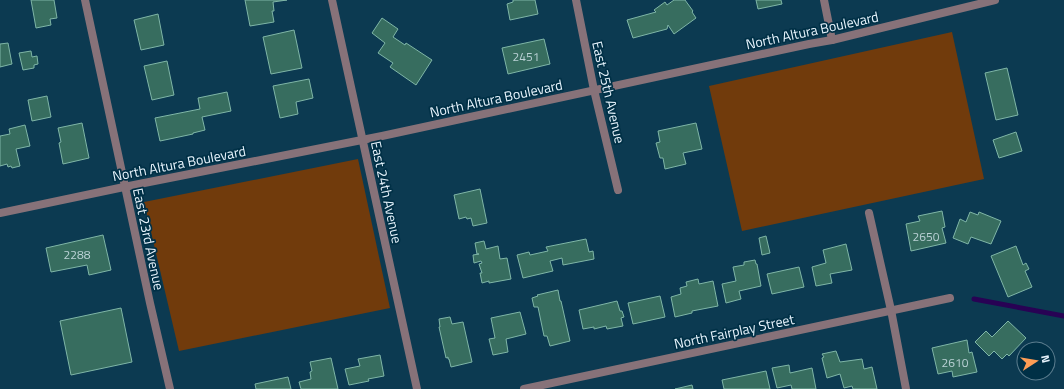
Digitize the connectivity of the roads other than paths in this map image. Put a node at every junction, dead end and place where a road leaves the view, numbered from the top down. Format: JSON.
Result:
{"nodes":[{"id":1,"x":85,"y":0,"type":"edge"},
{"id":2,"x":332,"y":0,"type":"edge"},
{"id":3,"x":576,"y":0,"type":"edge"},
{"id":4,"x":824,"y":0,"type":"edge"},
{"id":5,"x":995,"y":0,"type":"edge"},
{"id":6,"x":832,"y":40,"type":"junction"},
{"id":7,"x":594,"y":90,"type":"junction"},
{"id":8,"x":362,"y":140,"type":"junction"},
{"id":9,"x":124,"y":187,"type":"junction"},
{"id":10,"x":618,"y":190,"type":"dead end"},
{"id":11,"x":0,"y":213,"type":"edge"},
{"id":12,"x":869,"y":213,"type":"dead end"},
{"id":13,"x":950,"y":298,"type":"dead end"},
{"id":14,"x":891,"y":310,"type":"junction"},
{"id":15,"x":170,"y":389,"type":"edge"},
{"id":16,"x":417,"y":389,"type":"edge"},
{"id":17,"x":524,"y":389,"type":"edge"},
{"id":18,"x":906,"y":389,"type":"edge"}],
"edges":[{"from":1,"to":9,"type":"street","name":"East 23rd Avenue"},
{"from":2,"to":8,"type":"street","name":"East 24th Avenue"},
{"from":3,"to":7,"type":"street","name":"East 25th Avenue"},
{"from":4,"to":6,"type":"street"},
{"from":5,"to":6,"type":"street","name":"North Altura Boulevard"},
{"from":6,"to":7,"type":"street","name":"North Altura Boulevard"},
{"from":7,"to":8,"type":"street","name":"North Altura Boulevard"},
{"from":7,"to":10,"type":"street","name":"East 25th Avenue"},
{"from":8,"to":9,"type":"street","name":"North Altura Boulevard"},
{"from":8,"to":16,"type":"street","name":"East 24th Avenue"},
{"from":9,"to":11,"type":"street","name":"North Altura Boulevard"},
{"from":9,"to":15,"type":"street","name":"East 23rd Avenue"},
{"from":12,"to":14,"type":"street"},
{"from":13,"to":14,"type":"street","name":"North Fairplay Street"},
{"from":14,"to":17,"type":"street","name":"North Fairplay Street"},
{"from":14,"to":18,"type":"street"}]}
